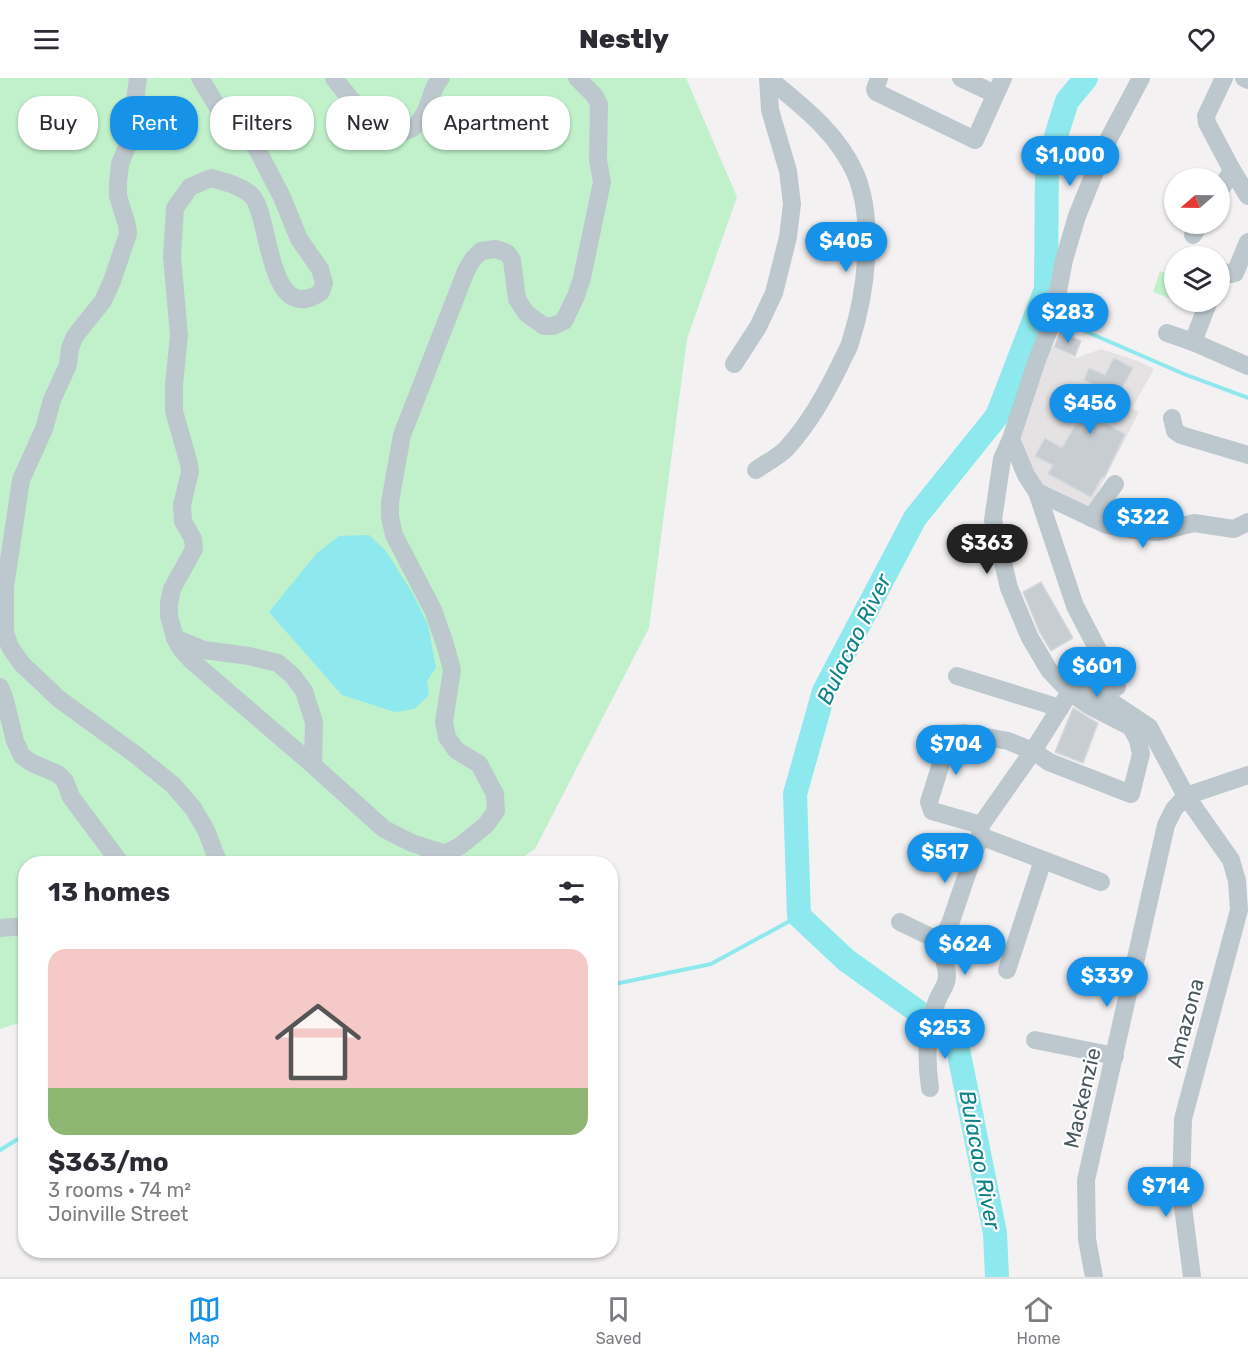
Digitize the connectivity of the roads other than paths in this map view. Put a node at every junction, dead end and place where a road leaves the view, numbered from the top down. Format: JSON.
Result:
{"nodes":[{"id":1,"x":138,"y":78,"type":"edge"},
{"id":2,"x":200,"y":78,"type":"edge"},
{"id":3,"x":334,"y":78,"type":"edge"},
{"id":4,"x":441,"y":78,"type":"edge"},
{"id":5,"x":577,"y":78,"type":"edge"},
{"id":6,"x":768,"y":78,"type":"edge"},
{"id":7,"x":879,"y":78,"type":"edge"},
{"id":8,"x":961,"y":78,"type":"edge"},
{"id":9,"x":1141,"y":78,"type":"edge"},
{"id":10,"x":1224,"y":78,"type":"edge"},
{"id":11,"x":999,"y":86,"type":"edge"},
{"id":12,"x":1232,"y":170,"type":"junction"},
{"id":13,"x":1230,"y":174,"type":"edge"},
{"id":14,"x":1248,"y":196,"type":"edge"},
{"id":15,"x":1248,"y":242,"type":"edge"},
{"id":16,"x":1230,"y":274,"type":"edge"},
{"id":17,"x":1205,"y":312,"type":"edge"},
{"id":18,"x":1167,"y":333,"type":"dead end"},
{"id":19,"x":1193,"y":342,"type":"junction"},
{"id":20,"x":734,"y":364,"type":"dead end"},
{"id":21,"x":1248,"y":366,"type":"edge"},
{"id":22,"x":1172,"y":418,"type":"dead end"},
{"id":23,"x":1011,"y":439,"type":"junction"},
{"id":24,"x":1248,"y":455,"type":"edge"},
{"id":25,"x":756,"y":470,"type":"dead end"},
{"id":26,"x":1115,"y":484,"type":"dead end"},
{"id":27,"x":1037,"y":492,"type":"junction"},
{"id":28,"x":1091,"y":518,"type":"junction"},
{"id":29,"x":1248,"y":522,"type":"edge"},
{"id":30,"x":5,"y":560,"type":"edge"},
{"id":31,"x":175,"y":638,"type":"junction"},
{"id":32,"x":957,"y":676,"type":"dead end"},
{"id":33,"x":1082,"y":683,"type":"junction"},
{"id":34,"x":0,"y":687,"type":"edge"},
{"id":35,"x":1117,"y":687,"type":"dead end"},
{"id":36,"x":1060,"y":708,"type":"junction"},
{"id":37,"x":1033,"y":751,"type":"junction"},
{"id":38,"x":313,"y":765,"type":"junction"},
{"id":39,"x":1248,"y":775,"type":"edge"},
{"id":40,"x":1186,"y":796,"type":"junction"},
{"id":41,"x":980,"y":831,"type":"junction"},
{"id":42,"x":443,"y":853,"type":"junction"},
{"id":43,"x":115,"y":856,"type":"edge"},
{"id":44,"x":216,"y":856,"type":"edge"},
{"id":45,"x":438,"y":856,"type":"edge"},
{"id":46,"x":1239,"y":857,"type":"edge"},
{"id":47,"x":1043,"y":860,"type":"junction"},
{"id":48,"x":1101,"y":882,"type":"dead end"},
{"id":49,"x":900,"y":922,"type":"dead end"},
{"id":50,"x":18,"y":927,"type":"edge"},
{"id":51,"x":0,"y":928,"type":"edge"},
{"id":52,"x":939,"y":944,"type":"junction"},
{"id":53,"x":1007,"y":970,"type":"dead end"},
{"id":54,"x":1035,"y":1040,"type":"dead end"},
{"id":55,"x":1115,"y":1056,"type":"junction"},
{"id":56,"x":930,"y":1088,"type":"dead end"},
{"id":57,"x":1094,"y":1277,"type":"edge"},
{"id":58,"x":1192,"y":1277,"type":"edge"}],
"edges":[{"from":1,"to":30,"type":"street"},
{"from":2,"to":31,"type":"street"},
{"from":3,"to":4,"type":"street"},
{"from":5,"to":42,"type":"street"},
{"from":6,"to":20,"type":"street"},
{"from":6,"to":25,"type":"street"},
{"from":7,"to":11,"type":"street"},
{"from":8,"to":11,"type":"street"},
{"from":9,"to":23,"type":"street"},
{"from":10,"to":12,"type":"street"},
{"from":12,"to":13,"type":"street"},
{"from":12,"to":14,"type":"street"},
{"from":15,"to":16,"type":"street"},
{"from":17,"to":19,"type":"street"},
{"from":18,"to":19,"type":"street"},
{"from":19,"to":21,"type":"street"},
{"from":22,"to":24,"type":"street"},
{"from":23,"to":27,"type":"street"},
{"from":23,"to":33,"type":"street"},
{"from":26,"to":28,"type":"street"},
{"from":27,"to":28,"type":"street"},
{"from":27,"to":33,"type":"street"},
{"from":28,"to":29,"type":"street"},
{"from":30,"to":44,"type":"street"},
{"from":31,"to":38,"type":"street"},
{"from":31,"to":38,"type":"street"},
{"from":32,"to":36,"type":"street"},
{"from":33,"to":35,"type":"street"},
{"from":33,"to":36,"type":"street"},
{"from":33,"to":37,"type":"street"},
{"from":33,"to":40,"type":"street","name":"Amazona"},
{"from":34,"to":43,"type":"street"},
{"from":36,"to":37,"type":"street"},
{"from":37,"to":41,"type":"street"},
{"from":37,"to":41,"type":"street"},
{"from":38,"to":42,"type":"street"},
{"from":39,"to":40,"type":"street"},
{"from":40,"to":46,"type":"street","name":"Amazona"},
{"from":40,"to":55,"type":"street","name":"Mackenzie"},
{"from":41,"to":47,"type":"street"},
{"from":41,"to":52,"type":"street"},
{"from":42,"to":45,"type":"street"},
{"from":46,"to":58,"type":"street","name":"Amazona"},
{"from":47,"to":48,"type":"street"},
{"from":47,"to":53,"type":"street"},
{"from":49,"to":52,"type":"street"},
{"from":50,"to":51,"type":"street"},
{"from":52,"to":56,"type":"street"},
{"from":54,"to":55,"type":"street"},
{"from":55,"to":57,"type":"street","name":"Mackenzie"}]}
